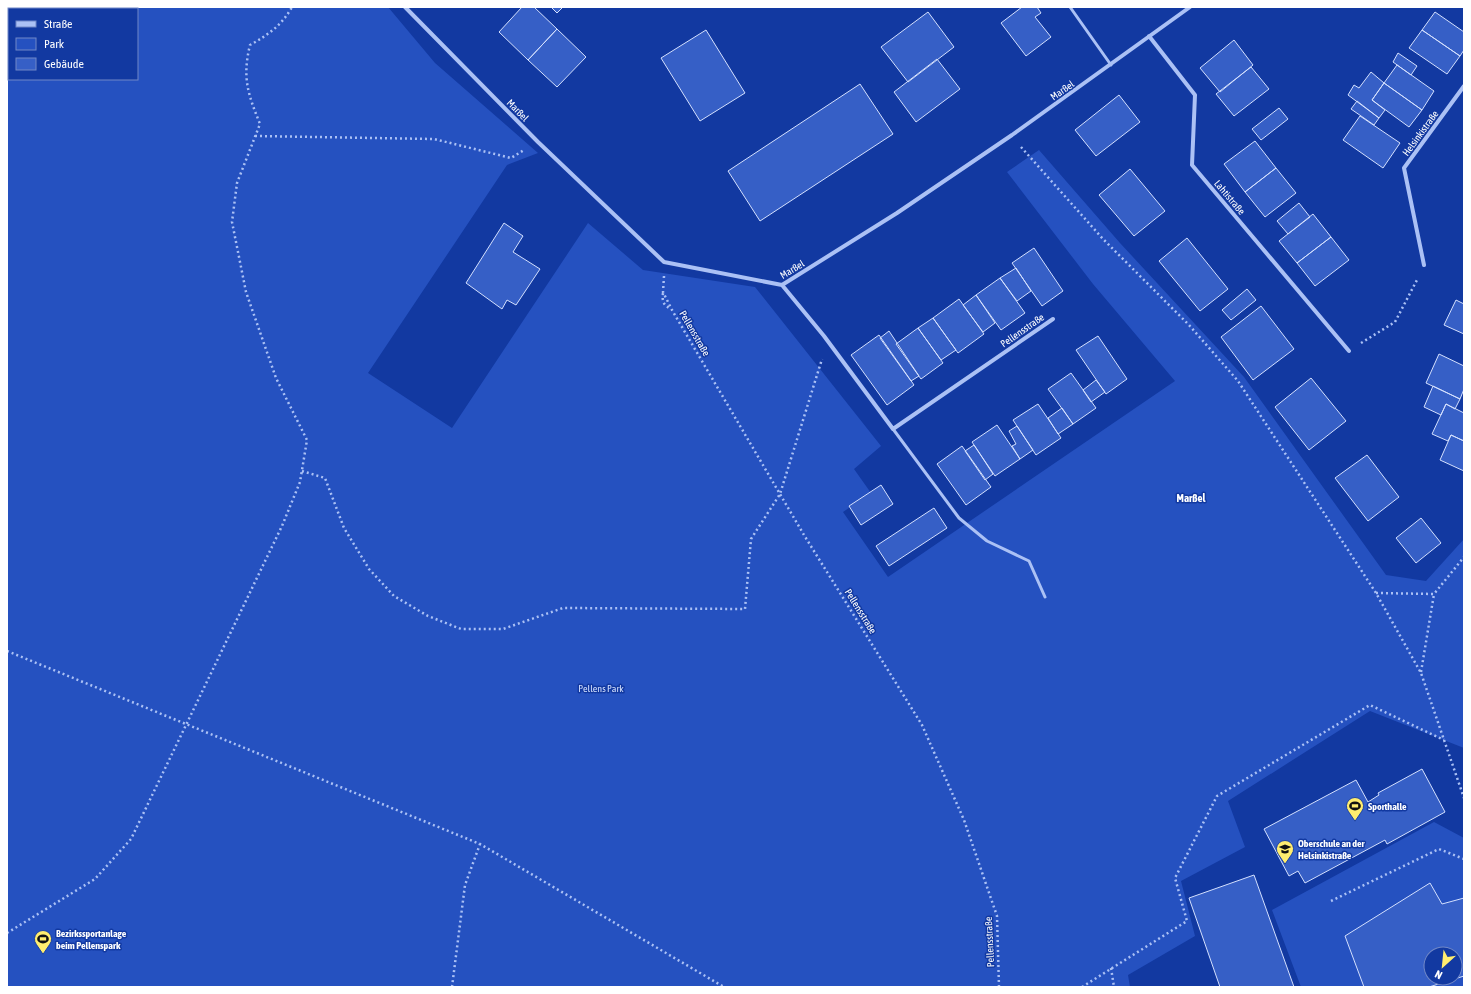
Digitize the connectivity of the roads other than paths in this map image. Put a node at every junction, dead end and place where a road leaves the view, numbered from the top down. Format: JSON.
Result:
{"nodes":[{"id":1,"x":405,"y":7,"type":"edge"},
{"id":2,"x":1070,"y":7,"type":"edge"},
{"id":3,"x":1190,"y":7,"type":"edge"},
{"id":4,"x":1149,"y":36,"type":"junction"},
{"id":5,"x":1111,"y":65,"type":"junction"},
{"id":6,"x":1464,"y":86,"type":"edge"},
{"id":7,"x":1424,"y":265,"type":"road end"},
{"id":8,"x":782,"y":285,"type":"junction"},
{"id":9,"x":1053,"y":319,"type":"dead end"},
{"id":10,"x":1349,"y":351,"type":"road end"},
{"id":11,"x":893,"y":429,"type":"junction"},
{"id":12,"x":1045,"y":597,"type":"dead end"}],
"edges":[{"from":1,"to":8,"type":"street","name":"Marßel"},
{"from":2,"to":5,"type":"lane"},
{"from":3,"to":4,"type":"street","name":"Marßel"},
{"from":4,"to":5,"type":"street","name":"Marßel"},
{"from":4,"to":10,"type":"street","name":"Lahtistraße"},
{"from":5,"to":8,"type":"street","name":"Marßel"},
{"from":6,"to":7,"type":"street","name":"Helsinkistraße"},
{"from":8,"to":11,"type":"street"},
{"from":9,"to":11,"type":"street","name":"Pellensstraße"},
{"from":11,"to":12,"type":"lane"}]}
